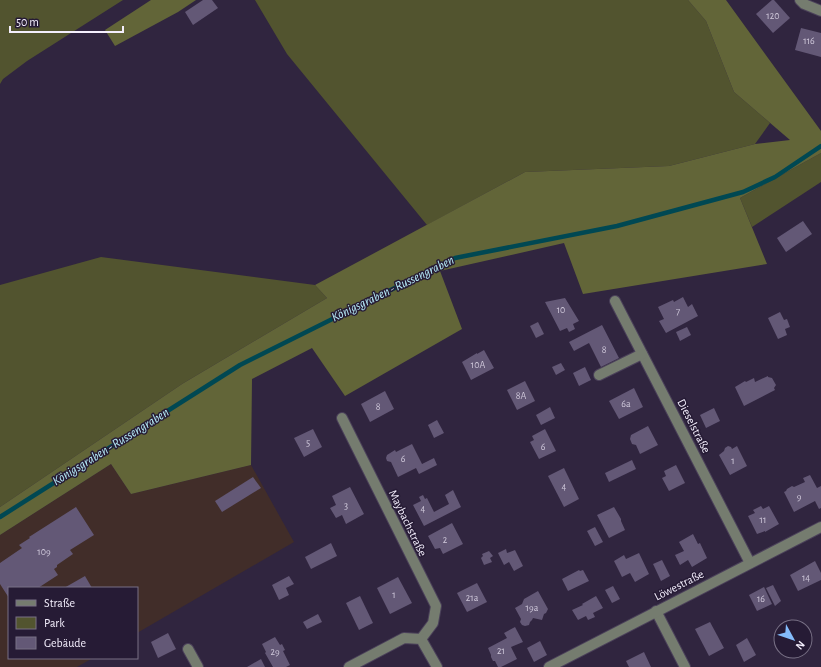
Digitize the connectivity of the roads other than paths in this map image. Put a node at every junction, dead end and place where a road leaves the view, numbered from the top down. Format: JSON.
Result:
{"nodes":[{"id":1,"x":800,"y":0,"type":"edge"},
{"id":2,"x":821,"y":11,"type":"edge"},
{"id":3,"x":615,"y":301,"type":"dead end"},
{"id":4,"x":642,"y":354,"type":"junction"},
{"id":5,"x":599,"y":375,"type":"dead end"},
{"id":6,"x":342,"y":418,"type":"dead end"},
{"id":7,"x":821,"y":527,"type":"edge"},
{"id":8,"x":750,"y":563,"type":"junction"},
{"id":9,"x":656,"y":611,"type":"junction"},
{"id":10,"x":421,"y":639,"type":"junction"},
{"id":11,"x":188,"y":649,"type":"dead end"},
{"id":12,"x":198,"y":667,"type":"edge"},
{"id":13,"x":349,"y":667,"type":"edge"},
{"id":14,"x":437,"y":667,"type":"edge"},
{"id":15,"x":549,"y":667,"type":"edge"},
{"id":16,"x":685,"y":667,"type":"edge"}],
"edges":[{"from":1,"to":2,"type":"street"},
{"from":3,"to":4,"type":"street","name":"Dieselstraße"},
{"from":4,"to":5,"type":"street"},
{"from":4,"to":8,"type":"street","name":"Dieselstraße"},
{"from":6,"to":10,"type":"street","name":"Maybachstraße"},
{"from":7,"to":8,"type":"street","name":"Löwestraße"},
{"from":8,"to":9,"type":"street","name":"Löwestraße"},
{"from":9,"to":15,"type":"street","name":"Löwestraße"},
{"from":9,"to":16,"type":"street"},
{"from":10,"to":13,"type":"street"},
{"from":10,"to":14,"type":"street"},
{"from":11,"to":12,"type":"street"}]}
